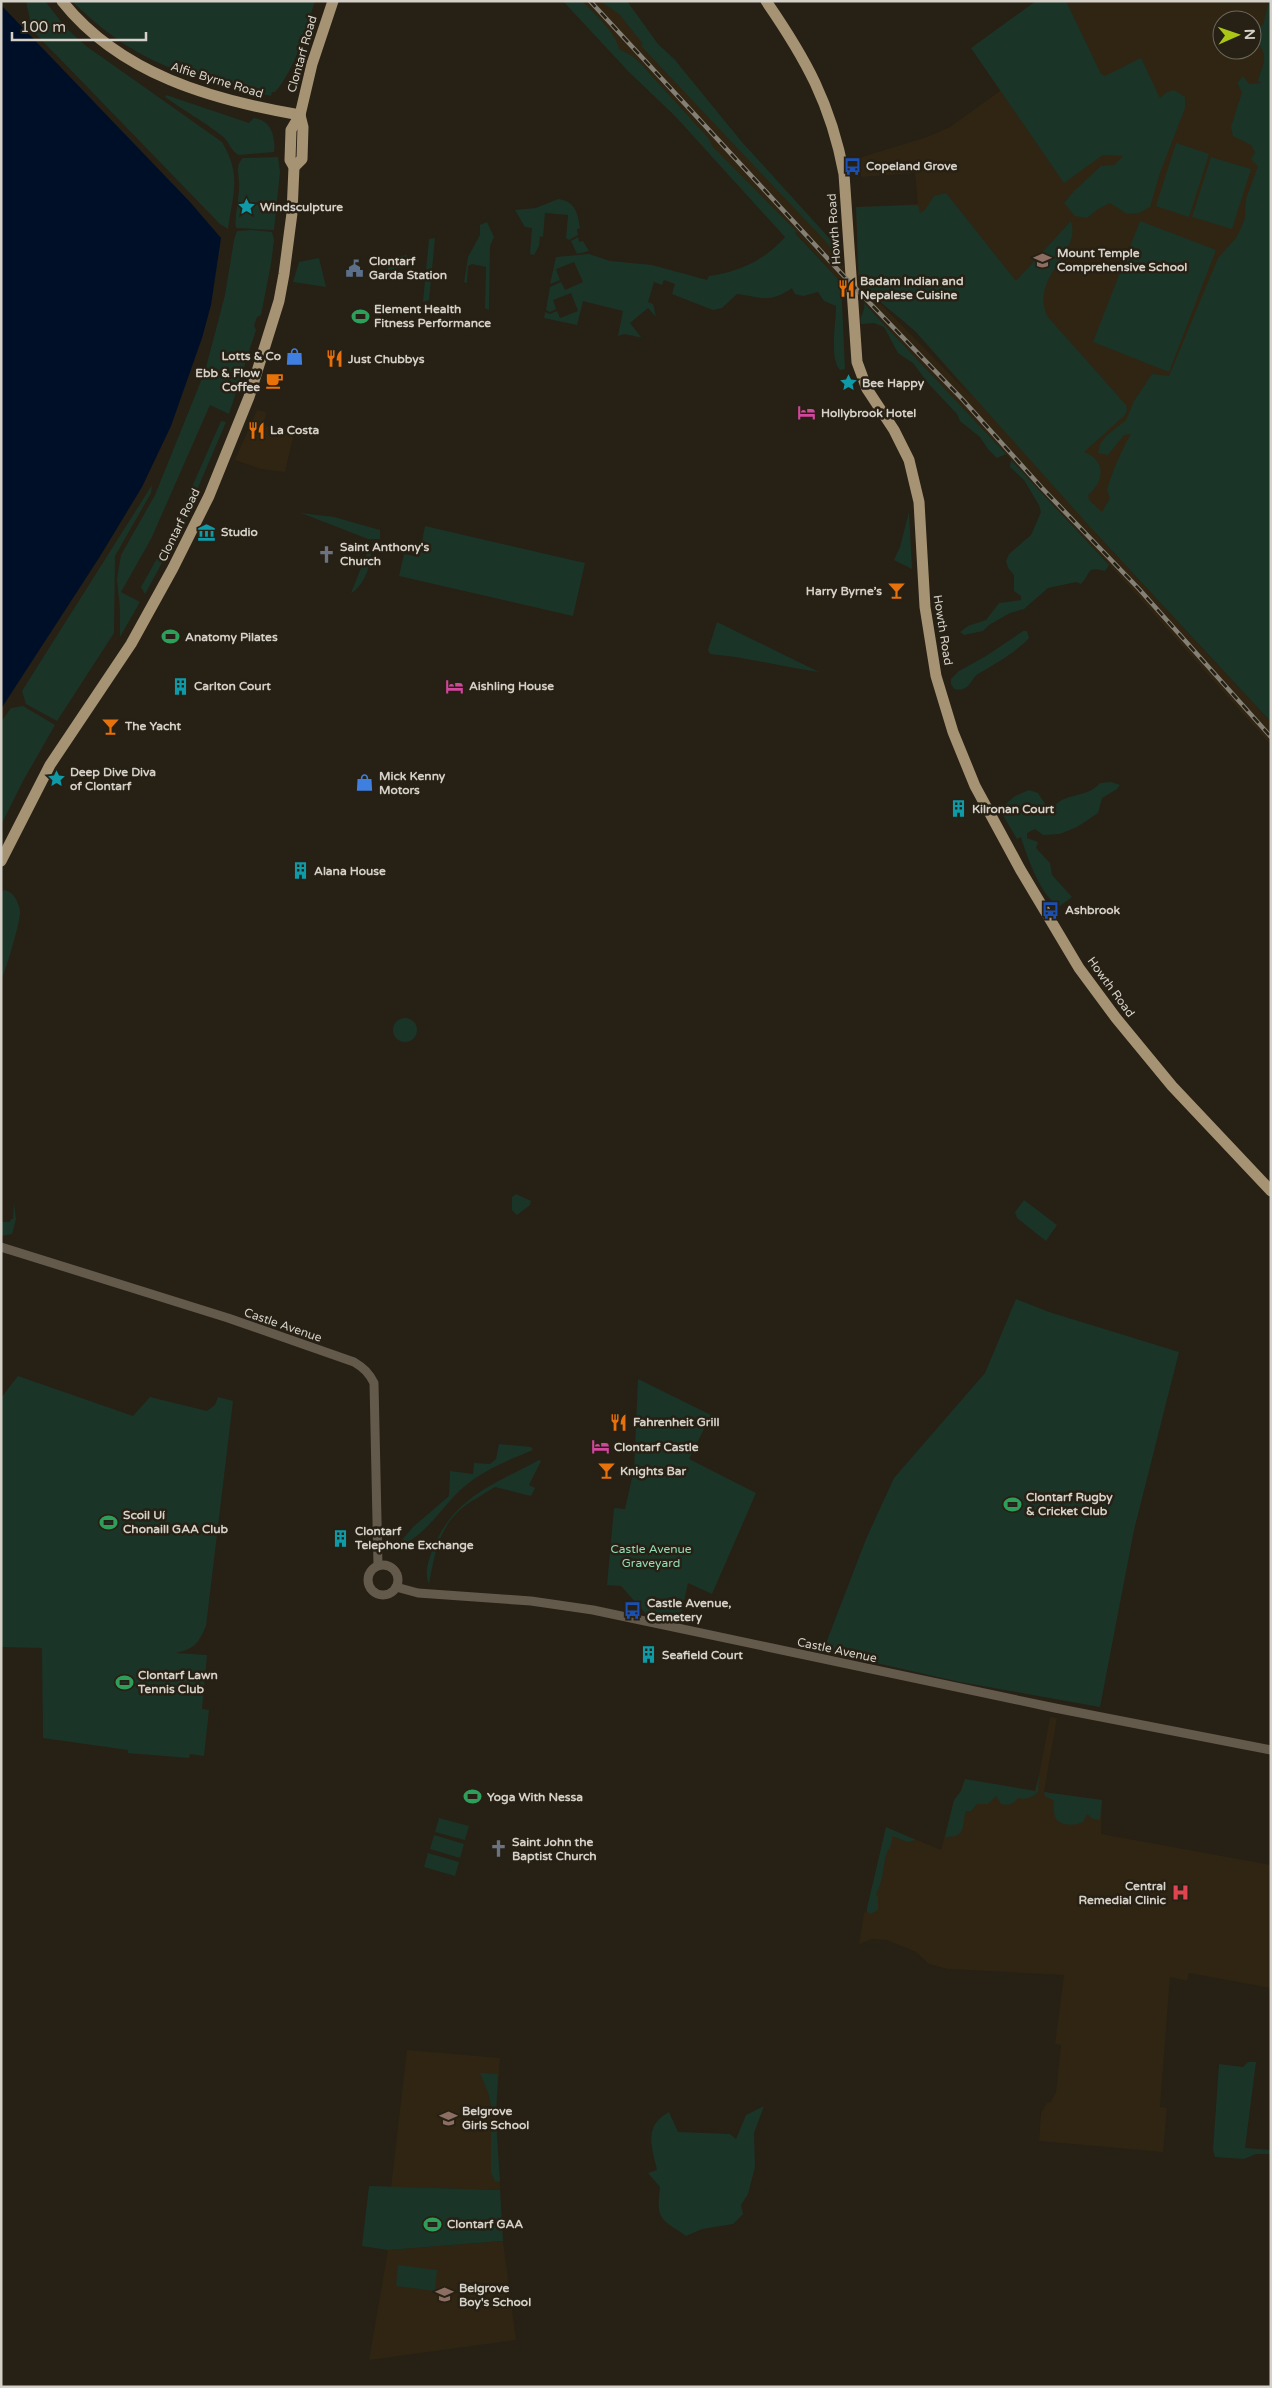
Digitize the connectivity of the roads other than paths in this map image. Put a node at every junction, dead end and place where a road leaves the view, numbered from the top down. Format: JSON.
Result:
{"nodes":[{"id":1,"x":62,"y":1,"type":"edge"},
{"id":2,"x":332,"y":1,"type":"edge"},
{"id":3,"x":766,"y":1,"type":"edge"},
{"id":4,"x":300,"y":115,"type":"junction"},
{"id":5,"x":1,"y":861,"type":"edge"},
{"id":6,"x":1271,"y":1191,"type":"edge"},
{"id":7,"x":1,"y":1247,"type":"edge"},
{"id":8,"x":378,"y":1566,"type":"junction"},
{"id":9,"x":396,"y":1587,"type":"junction"},
{"id":10,"x":1271,"y":1750,"type":"edge"}],
"edges":[{"from":1,"to":4,"type":"main road","name":"Alfie Byrne Road"},
{"from":2,"to":4,"type":"main road","name":"Clontarf Road"},
{"from":3,"to":6,"type":"main road","name":"Howth Road"},
{"from":4,"to":5,"type":"main road","name":"Clontarf Road"},
{"from":7,"to":8,"type":"street","name":"Castle Avenue"},
{"from":8,"to":9,"type":"street"},
{"from":8,"to":9,"type":"street","name":"Castle Avenue"},
{"from":9,"to":10,"type":"street","name":"Castle Avenue"}]}
